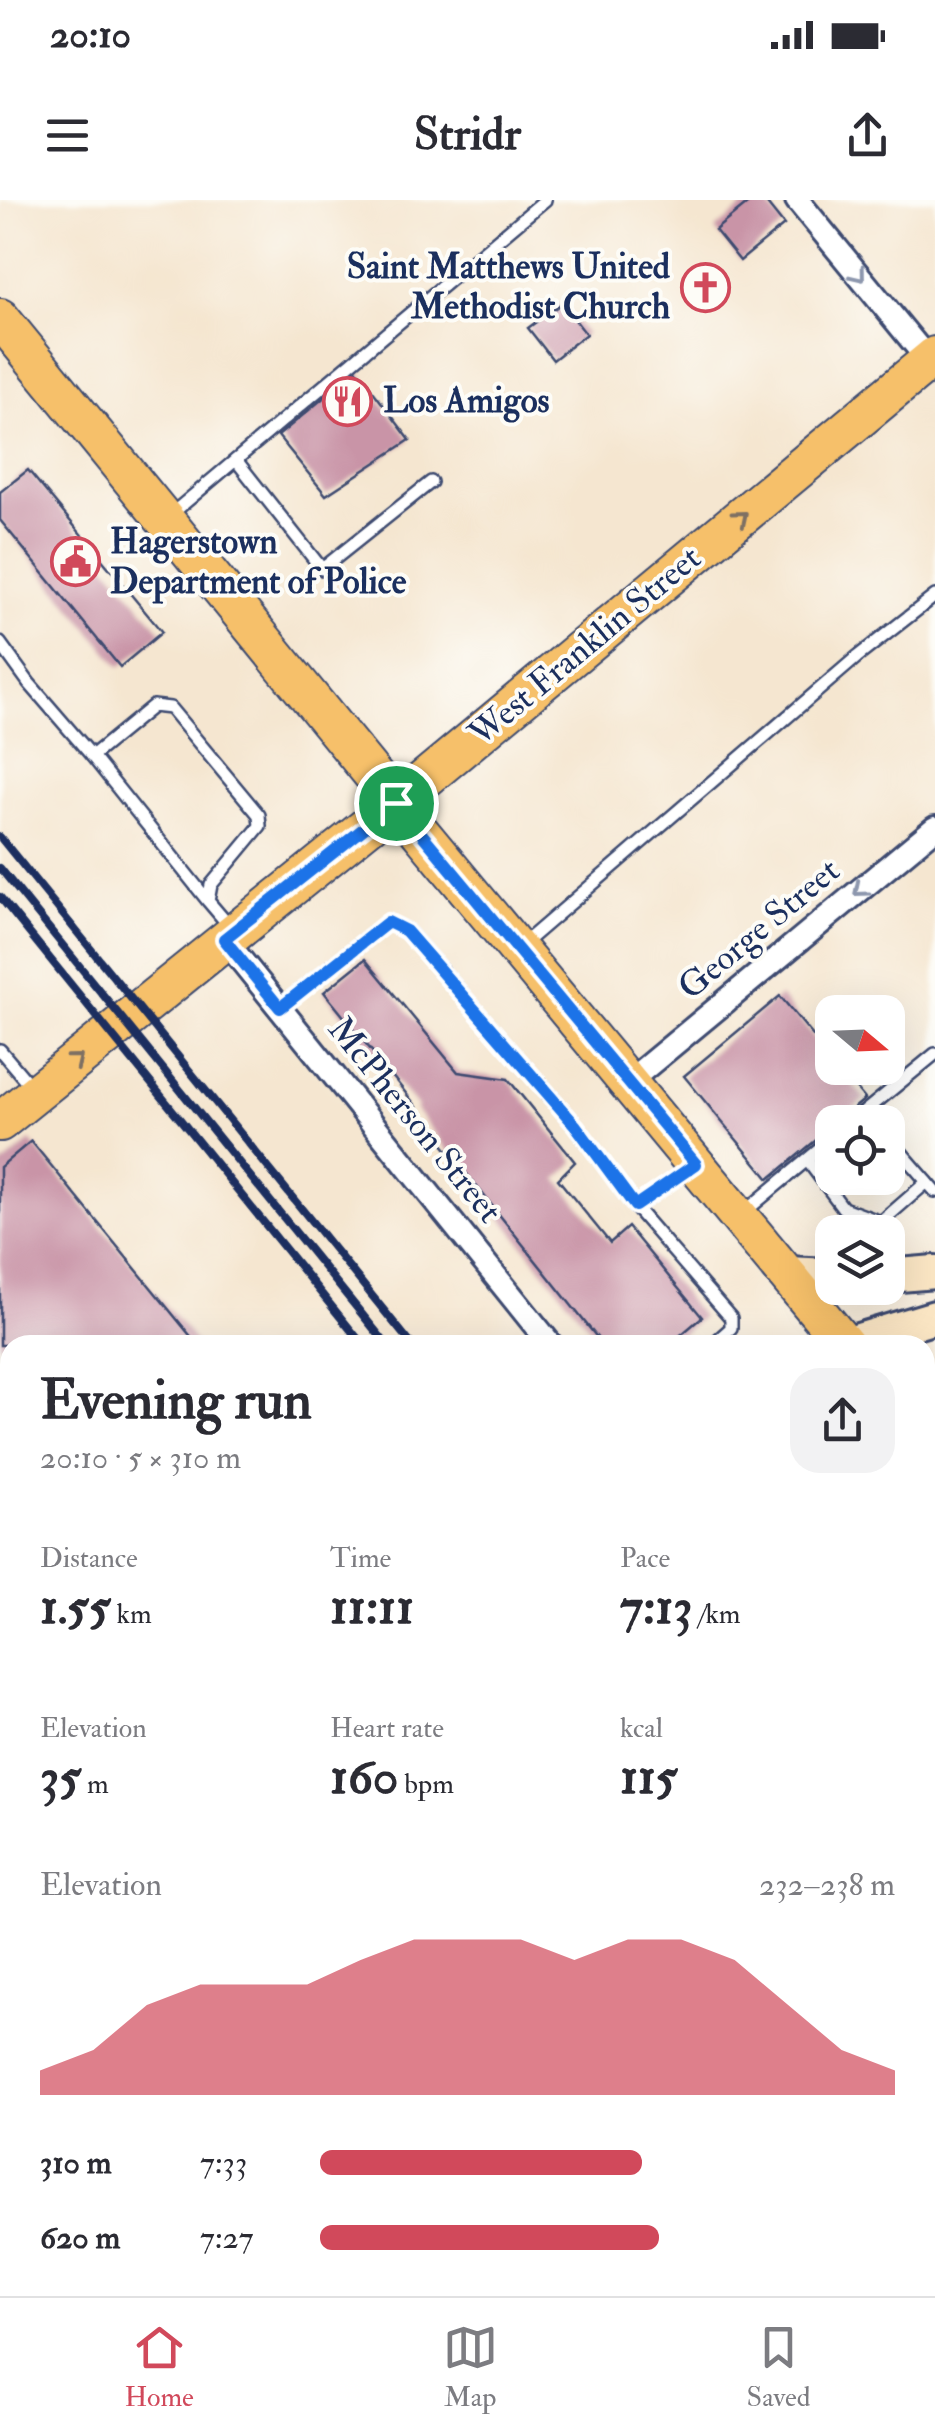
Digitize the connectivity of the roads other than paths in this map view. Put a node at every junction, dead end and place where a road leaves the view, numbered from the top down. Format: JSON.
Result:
{"nodes":[{"id":1,"x":546,"y":200,"type":"edge"},
{"id":2,"x":797,"y":200,"type":"edge"},
{"id":3,"x":0,"y":318,"type":"edge"},
{"id":4,"x":933,"y":362,"type":"edge"},
{"id":5,"x":236,"y":460,"type":"junction"},
{"id":6,"x":431,"y":482,"type":"dead end"},
{"id":7,"x":166,"y":519,"type":"junction"},
{"id":8,"x":935,"y":596,"type":"edge"},
{"id":9,"x":0,"y":643,"type":"edge"},
{"id":10,"x":92,"y":756,"type":"junction"},
{"id":11,"x":396,"y":803,"type":"junction"},
{"id":12,"x":935,"y":828,"type":"edge"},
{"id":13,"x":208,"y":900,"type":"junction"},
{"id":14,"x":229,"y":935,"type":"junction"},
{"id":15,"x":516,"y":949,"type":"junction"},
{"id":16,"x":280,"y":1008,"type":"junction"},
{"id":17,"x":0,"y":1050,"type":"edge"},
{"id":18,"x":935,"y":1054,"type":"edge"},
{"id":19,"x":627,"y":1083,"type":"junction"},
{"id":20,"x":36,"y":1092,"type":"junction"},
{"id":21,"x":874,"y":1105,"type":"edge"},
{"id":22,"x":0,"y":1122,"type":"edge"},
{"id":23,"x":815,"y":1153,"type":"edge"},
{"id":24,"x":905,"y":1156,"type":"edge"},
{"id":25,"x":807,"y":1160,"type":"junction"},
{"id":26,"x":696,"y":1164,"type":"junction"},
{"id":27,"x":931,"y":1186,"type":"edge"},
{"id":28,"x":635,"y":1206,"type":"junction"},
{"id":29,"x":739,"y":1217,"type":"junction"},
{"id":30,"x":935,"y":1272,"type":"edge"},
{"id":31,"x":786,"y":1273,"type":"junction"},
{"id":32,"x":815,"y":1274,"type":"edge"},
{"id":33,"x":905,"y":1275,"type":"edge"},
{"id":34,"x":935,"y":1318,"type":"edge"},
{"id":35,"x":543,"y":1335,"type":"edge"},
{"id":36,"x":723,"y":1335,"type":"edge"},
{"id":37,"x":837,"y":1335,"type":"edge"},
{"id":38,"x":876,"y":1335,"type":"edge"}],
"edges":[{"from":1,"to":5,"type":"lane"},
{"from":2,"to":4,"type":"street","one_way":true},
{"from":3,"to":7,"type":"main road"},
{"from":11,"to":4,"type":"main road","name":"West Franklin Street","one_way":true},
{"from":5,"to":6,"type":"lane"},
{"from":5,"to":7,"type":"lane"},
{"from":7,"to":11,"type":"main road"},
{"from":8,"to":15,"type":"lane"},
{"from":9,"to":10,"type":"lane"},
{"from":10,"to":13,"type":"lane"},
{"from":10,"to":13,"type":"lane"},
{"from":11,"to":14,"type":"main road","name":"West Franklin Street"},
{"from":11,"to":15,"type":"main road"},
{"from":12,"to":19,"type":"street","name":"George Street","one_way":true},
{"from":13,"to":14,"type":"lane"},
{"from":14,"to":16,"type":"street","name":"McPherson Street"},
{"from":20,"to":14,"type":"main road","name":"West Franklin Street","one_way":true},
{"from":15,"to":19,"type":"main road"},
{"from":16,"to":28,"type":"lane"},
{"from":16,"to":35,"type":"street","name":"McPherson Street"},
{"from":17,"to":20,"type":"lane"},
{"from":18,"to":21,"type":"lane"},
{"from":19,"to":26,"type":"main road"},
{"from":20,"to":22,"type":"main road","name":"West Franklin Street"},
{"from":23,"to":25,"type":"lane"},
{"from":24,"to":27,"type":"lane"},
{"from":25,"to":27,"type":"lane"},
{"from":25,"to":29,"type":"lane"},
{"from":26,"to":28,"type":"lane"},
{"from":26,"to":29,"type":"main road"},
{"from":28,"to":36,"type":"lane"},
{"from":29,"to":31,"type":"main road"},
{"from":30,"to":33,"type":"main road"},
{"from":31,"to":32,"type":"main road"},
{"from":31,"to":37,"type":"main road"},
{"from":34,"to":38,"type":"main road"}]}
